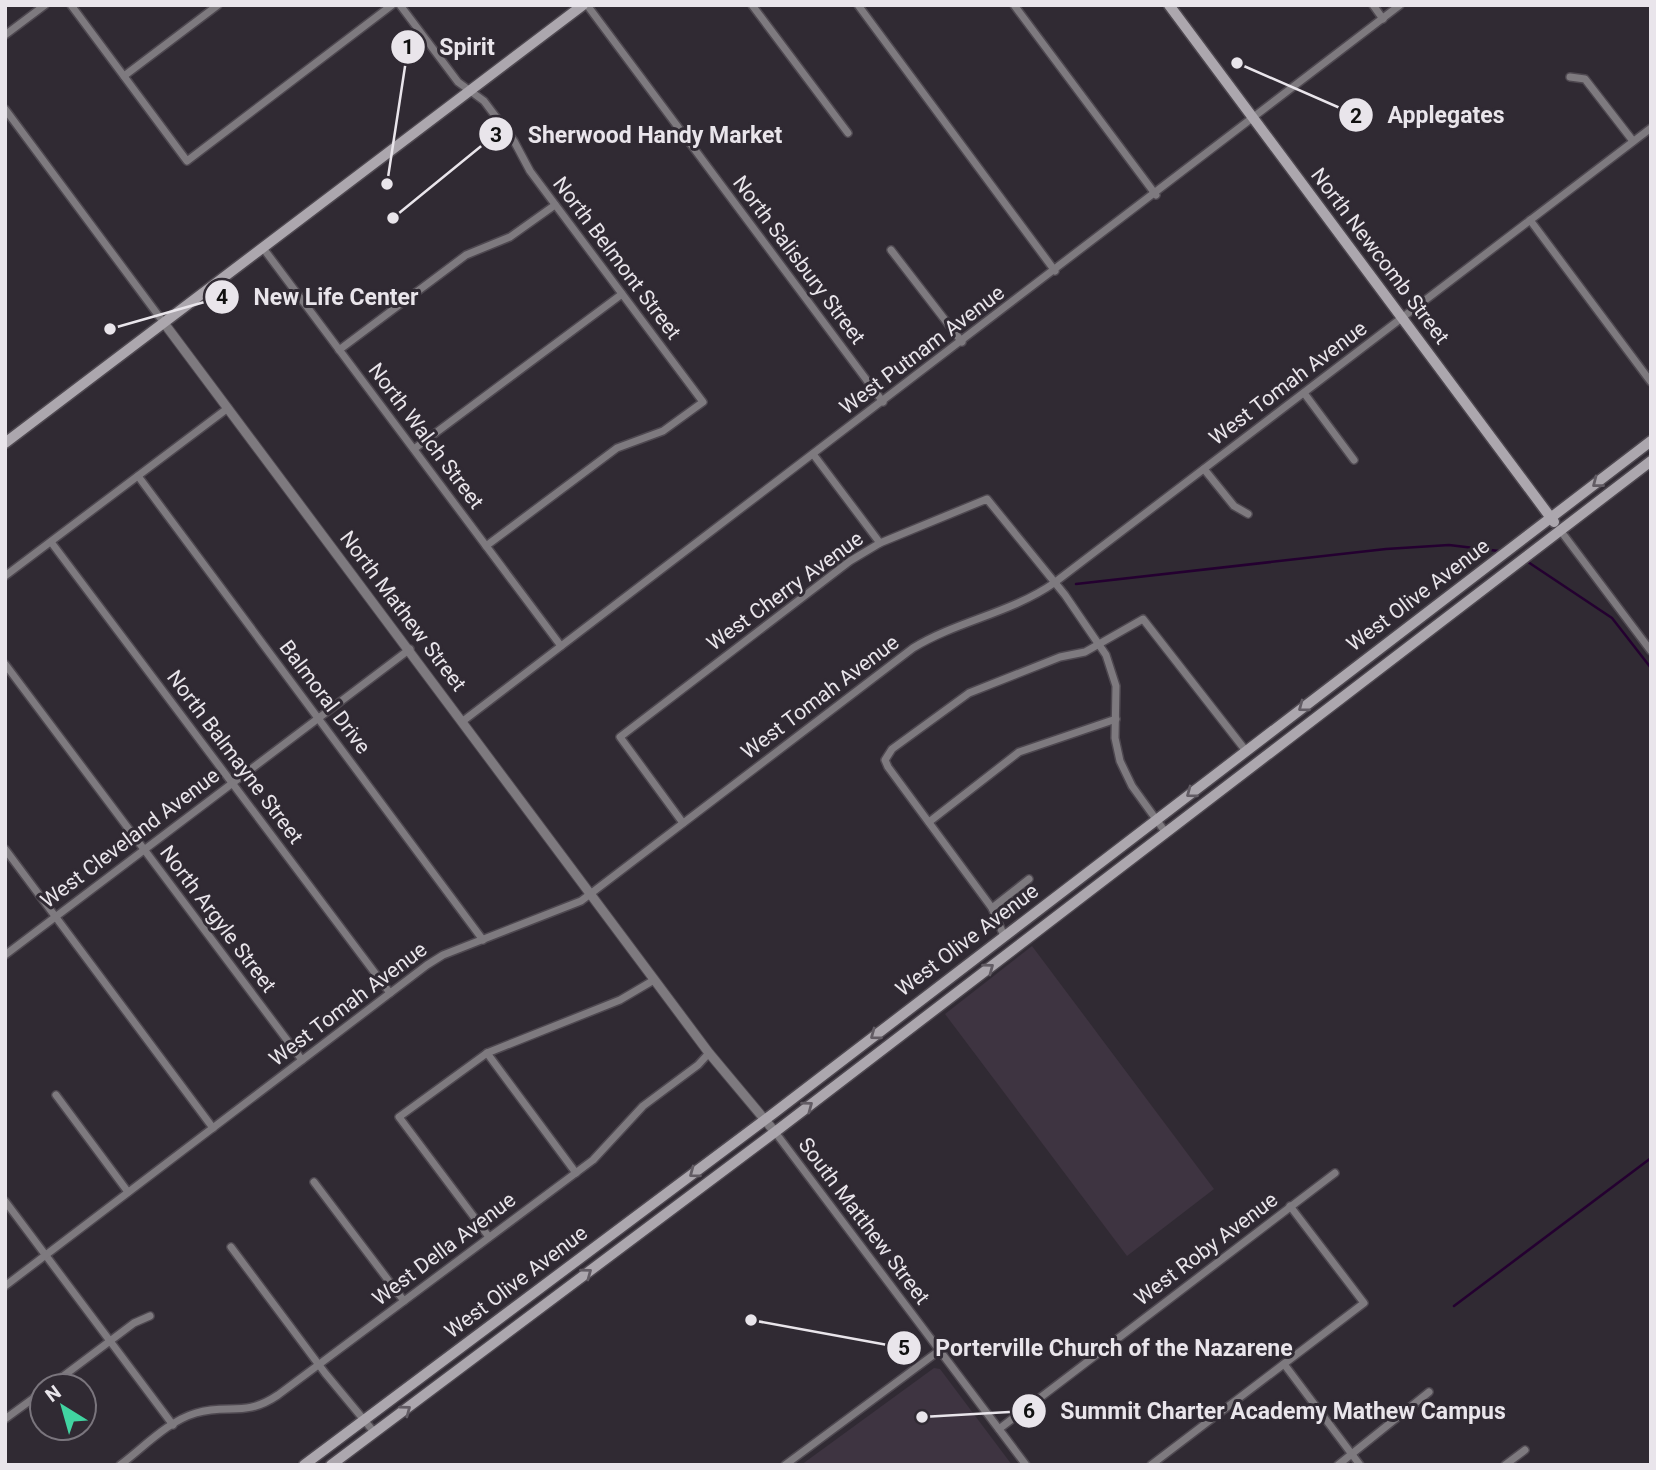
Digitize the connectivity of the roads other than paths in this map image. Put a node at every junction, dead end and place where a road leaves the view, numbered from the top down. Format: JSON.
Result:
{"nodes":[{"id":1,"x":45,"y":5,"type":"edge"},
{"id":2,"x":71,"y":5,"type":"edge"},
{"id":3,"x":218,"y":5,"type":"edge"},
{"id":4,"x":392,"y":5,"type":"edge"},
{"id":5,"x":400,"y":5,"type":"edge"},
{"id":6,"x":585,"y":5,"type":"edge"},
{"id":7,"x":752,"y":5,"type":"edge"},
{"id":8,"x":858,"y":5,"type":"edge"},
{"id":9,"x":1014,"y":5,"type":"edge"},
{"id":10,"x":1168,"y":5,"type":"edge"},
{"id":11,"x":1373,"y":5,"type":"edge"},
{"id":12,"x":1400,"y":5,"type":"edge"},
{"id":13,"x":1383,"y":19,"type":"junction"},
{"id":14,"x":5,"y":35,"type":"edge"},
{"id":15,"x":124,"y":76,"type":"junction"},
{"id":16,"x":1570,"y":77,"type":"dead end"},
{"id":17,"x":469,"y":91,"type":"junction"},
{"id":18,"x":5,"y":109,"type":"edge"},
{"id":19,"x":1253,"y":118,"type":"junction"},
{"id":20,"x":1651,"y":128,"type":"edge"},
{"id":21,"x":848,"y":133,"type":"dead end"},
{"id":22,"x":1633,"y":141,"type":"junction"},
{"id":23,"x":1156,"y":195,"type":"junction"},
{"id":24,"x":555,"y":205,"type":"junction"},
{"id":25,"x":1530,"y":220,"type":"junction"},
{"id":26,"x":263,"y":248,"type":"junction"},
{"id":27,"x":891,"y":250,"type":"dead end"},
{"id":28,"x":1055,"y":271,"type":"junction"},
{"id":29,"x":622,"y":294,"type":"junction"},
{"id":30,"x":1402,"y":318,"type":"junction"},
{"id":31,"x":164,"y":323,"type":"junction"},
{"id":32,"x":962,"y":342,"type":"junction"},
{"id":33,"x":339,"y":350,"type":"junction"},
{"id":34,"x":1651,"y":382,"type":"edge"},
{"id":35,"x":1304,"y":393,"type":"junction"},
{"id":36,"x":883,"y":402,"type":"junction"},
{"id":37,"x":228,"y":408,"type":"junction"},
{"id":38,"x":1651,"y":441,"type":"edge"},
{"id":39,"x":5,"y":443,"type":"edge"},
{"id":40,"x":414,"y":449,"type":"junction"},
{"id":41,"x":813,"y":454,"type":"junction"},
{"id":42,"x":1354,"y":460,"type":"dead end"},
{"id":43,"x":1651,"y":461,"type":"edge"},
{"id":44,"x":1205,"y":469,"type":"junction"},
{"id":45,"x":138,"y":476,"type":"junction"},
{"id":46,"x":1248,"y":514,"type":"dead end"},
{"id":47,"x":1551,"y":518,"type":"junction"},
{"id":48,"x":1560,"y":530,"type":"junction"},
{"id":49,"x":51,"y":542,"type":"junction"},
{"id":50,"x":880,"y":543,"type":"junction"},
{"id":51,"x":486,"y":546,"type":"junction"},
{"id":52,"x":5,"y":576,"type":"edge"},
{"id":53,"x":1054,"y":583,"type":"junction"},
{"id":54,"x":1100,"y":645,"type":"junction"},
{"id":55,"x":561,"y":646,"type":"junction"},
{"id":56,"x":410,"y":649,"type":"junction"},
{"id":57,"x":1651,"y":651,"type":"edge"},
{"id":58,"x":5,"y":664,"type":"edge"},
{"id":59,"x":318,"y":718,"type":"junction"},
{"id":60,"x":1116,"y":719,"type":"junction"},
{"id":61,"x":463,"y":720,"type":"junction"},
{"id":62,"x":1246,"y":751,"type":"junction"},
{"id":63,"x":233,"y":782,"type":"junction"},
{"id":64,"x":1156,"y":819,"type":"junction"},
{"id":65,"x":929,"y":822,"type":"junction"},
{"id":66,"x":683,"y":823,"type":"junction"},
{"id":67,"x":1166,"y":833,"type":"junction"},
{"id":68,"x":5,"y":849,"type":"edge"},
{"id":69,"x":144,"y":850,"type":"junction"},
{"id":70,"x":1028,"y":879,"type":"dead end"},
{"id":71,"x":592,"y":893,"type":"junction"},
{"id":72,"x":992,"y":908,"type":"junction"},
{"id":73,"x":56,"y":916,"type":"junction"},
{"id":74,"x":1004,"y":936,"type":"junction"},
{"id":75,"x":483,"y":940,"type":"junction"},
{"id":76,"x":5,"y":955,"type":"edge"},
{"id":77,"x":654,"y":980,"type":"junction"},
{"id":78,"x":390,"y":993,"type":"junction"},
{"id":79,"x":487,"y":1053,"type":"junction"},
{"id":80,"x":709,"y":1053,"type":"junction"},
{"id":81,"x":302,"y":1060,"type":"junction"},
{"id":82,"x":56,"y":1096,"type":"dead end"},
{"id":83,"x":764,"y":1120,"type":"junction"},
{"id":84,"x":213,"y":1128,"type":"junction"},
{"id":85,"x":775,"y":1132,"type":"junction"},
{"id":86,"x":576,"y":1173,"type":"junction"},
{"id":87,"x":1335,"y":1173,"type":"dead end"},
{"id":88,"x":314,"y":1182,"type":"dead end"},
{"id":89,"x":128,"y":1192,"type":"junction"},
{"id":90,"x":5,"y":1201,"type":"edge"},
{"id":91,"x":1290,"y":1206,"type":"junction"},
{"id":92,"x":489,"y":1237,"type":"junction"},
{"id":93,"x":231,"y":1247,"type":"dead end"},
{"id":94,"x":46,"y":1255,"type":"junction"},
{"id":95,"x":5,"y":1286,"type":"edge"},
{"id":96,"x":404,"y":1301,"type":"junction"},
{"id":97,"x":150,"y":1316,"type":"dead end"},
{"id":98,"x":110,"y":1341,"type":"junction"},
{"id":99,"x":940,"y":1350,"type":"junction"},
{"id":100,"x":318,"y":1364,"type":"junction"},
{"id":101,"x":1284,"y":1364,"type":"junction"},
{"id":102,"x":69,"y":1372,"type":"edge"},
{"id":103,"x":1429,"y":1392,"type":"dead end"},
{"id":104,"x":28,"y":1402,"type":"edge"},
{"id":105,"x":5,"y":1419,"type":"edge"},
{"id":106,"x":365,"y":1419,"type":"junction"},
{"id":107,"x":173,"y":1426,"type":"junction"},
{"id":108,"x":999,"y":1429,"type":"junction"},
{"id":109,"x":374,"y":1432,"type":"junction"},
{"id":110,"x":1525,"y":1450,"type":"dead end"},
{"id":111,"x":1351,"y":1452,"type":"junction"},
{"id":112,"x":120,"y":1465,"type":"edge"},
{"id":113,"x":304,"y":1465,"type":"edge"},
{"id":114,"x":331,"y":1465,"type":"edge"},
{"id":115,"x":785,"y":1465,"type":"edge"},
{"id":116,"x":1026,"y":1465,"type":"edge"},
{"id":117,"x":1151,"y":1465,"type":"edge"},
{"id":118,"x":1338,"y":1465,"type":"edge"},
{"id":119,"x":1360,"y":1465,"type":"edge"},
{"id":120,"x":1506,"y":1465,"type":"edge"}],
"edges":[{"from":1,"to":14,"type":"street"},
{"from":2,"to":15,"type":"street"},
{"from":3,"to":15,"type":"street"},
{"from":4,"to":15,"type":"street"},
{"from":5,"to":17,"type":"street","name":"North Belmont Street"},
{"from":6,"to":17,"type":"main road"},
{"from":6,"to":36,"type":"street","name":"North Salisbury Street"},
{"from":7,"to":21,"type":"street"},
{"from":8,"to":28,"type":"street"},
{"from":9,"to":23,"type":"street"},
{"from":10,"to":19,"type":"main road","name":"North Newcomb Street"},
{"from":11,"to":13,"type":"street"},
{"from":12,"to":13,"type":"street","name":"West Putnam Avenue"},
{"from":13,"to":19,"type":"street","name":"West Putnam Avenue"},
{"from":16,"to":22,"type":"street"},
{"from":17,"to":24,"type":"street","name":"North Belmont Street"},
{"from":17,"to":26,"type":"main road"},
{"from":18,"to":31,"type":"street","name":"North Mathew Street"},
{"from":19,"to":23,"type":"street","name":"West Putnam Avenue"},
{"from":19,"to":30,"type":"main road","name":"North Newcomb Street"},
{"from":20,"to":22,"type":"street","name":"West Tomah Avenue"},
{"from":22,"to":25,"type":"street","name":"West Tomah Avenue"},
{"from":23,"to":28,"type":"street","name":"West Putnam Avenue"},
{"from":24,"to":29,"type":"street","name":"North Belmont Street"},
{"from":24,"to":33,"type":"street"},
{"from":25,"to":30,"type":"street","name":"West Tomah Avenue"},
{"from":25,"to":34,"type":"street"},
{"from":26,"to":31,"type":"main road"},
{"from":26,"to":33,"type":"street","name":"North Walch Street"},
{"from":27,"to":32,"type":"street"},
{"from":28,"to":32,"type":"street","name":"West Putnam Avenue"},
{"from":29,"to":40,"type":"street"},
{"from":29,"to":51,"type":"street","name":"North Belmont Street"},
{"from":30,"to":35,"type":"street","name":"West Tomah Avenue"},
{"from":30,"to":47,"type":"main road","name":"North Newcomb Street"},
{"from":31,"to":37,"type":"street","name":"North Mathew Street"},
{"from":31,"to":39,"type":"main road"},
{"from":32,"to":36,"type":"street","name":"West Putnam Avenue"},
{"from":33,"to":40,"type":"street","name":"North Walch Street"},
{"from":35,"to":42,"type":"street"},
{"from":35,"to":44,"type":"street","name":"West Tomah Avenue"},
{"from":36,"to":41,"type":"street","name":"West Putnam Avenue"},
{"from":37,"to":45,"type":"street"},
{"from":37,"to":56,"type":"street","name":"North Mathew Street"},
{"from":38,"to":47,"type":"main road","name":"West Olive Avenue","one_way":true},
{"from":40,"to":51,"type":"street","name":"North Walch Street"},
{"from":41,"to":50,"type":"street"},
{"from":41,"to":55,"type":"street","name":"West Putnam Avenue"},
{"from":43,"to":48,"type":"main road","name":"West Olive Avenue"},
{"from":44,"to":46,"type":"street"},
{"from":44,"to":53,"type":"street","name":"West Tomah Avenue"},
{"from":45,"to":49,"type":"street"},
{"from":45,"to":59,"type":"street","name":"Balmoral Drive"},
{"from":47,"to":48,"type":"main road","name":"North Newcomb Street"},
{"from":47,"to":62,"type":"main road","name":"West Olive Avenue","one_way":true},
{"from":48,"to":57,"type":"street"},
{"from":48,"to":67,"type":"main road","name":"West Olive Avenue"},
{"from":49,"to":52,"type":"street"},
{"from":49,"to":63,"type":"street","name":"North Balmayne Street"},
{"from":50,"to":53,"type":"street","name":"West Cherry Avenue"},
{"from":50,"to":66,"type":"street","name":"West Cherry Avenue"},
{"from":51,"to":55,"type":"street","name":"North Walch Street"},
{"from":53,"to":54,"type":"street"},
{"from":53,"to":66,"type":"street","name":"West Tomah Avenue"},
{"from":54,"to":60,"type":"street"},
{"from":54,"to":62,"type":"street"},
{"from":54,"to":65,"type":"street"},
{"from":55,"to":61,"type":"street","name":"West Putnam Avenue"},
{"from":56,"to":59,"type":"street","name":"West Cleveland Avenue"},
{"from":56,"to":61,"type":"street","name":"North Mathew Street"},
{"from":58,"to":69,"type":"street","name":"North Argyle Street"},
{"from":59,"to":63,"type":"street","name":"West Cleveland Avenue"},
{"from":59,"to":75,"type":"street","name":"Balmoral Drive"},
{"from":60,"to":64,"type":"street"},
{"from":60,"to":65,"type":"street"},
{"from":61,"to":71,"type":"street","name":"North Mathew Street"},
{"from":62,"to":64,"type":"main road","name":"West Olive Avenue","one_way":true},
{"from":63,"to":69,"type":"street","name":"West Cleveland Avenue"},
{"from":63,"to":78,"type":"street","name":"North Balmayne Street"},
{"from":64,"to":67,"type":"street"},
{"from":64,"to":74,"type":"main road","name":"West Olive Avenue"},
{"from":65,"to":72,"type":"street"},
{"from":66,"to":71,"type":"street","name":"West Tomah Avenue"},
{"from":85,"to":67,"type":"main road","name":"West Olive Avenue","one_way":true},
{"from":68,"to":73,"type":"street"},
{"from":69,"to":73,"type":"street","name":"West Cleveland Avenue"},
{"from":69,"to":81,"type":"street","name":"North Argyle Street"},
{"from":70,"to":72,"type":"street"},
{"from":71,"to":75,"type":"street","name":"West Tomah Avenue"},
{"from":71,"to":77,"type":"street","name":"North Mathew Street"},
{"from":72,"to":74,"type":"street"},
{"from":73,"to":76,"type":"street","name":"West Cleveland Avenue"},
{"from":73,"to":84,"type":"street"},
{"from":74,"to":83,"type":"main road","name":"West Olive Avenue","one_way":true},
{"from":75,"to":78,"type":"street","name":"West Tomah Avenue"},
{"from":77,"to":79,"type":"street"},
{"from":77,"to":80,"type":"street","name":"North Mathew Street"},
{"from":78,"to":81,"type":"street","name":"West Tomah Avenue"},
{"from":79,"to":86,"type":"street"},
{"from":79,"to":92,"type":"street"},
{"from":80,"to":83,"type":"street","name":"North Mathew Street"},
{"from":80,"to":86,"type":"street","name":"West Della Avenue"},
{"from":81,"to":84,"type":"street","name":"West Tomah Avenue"},
{"from":82,"to":89,"type":"street"},
{"from":83,"to":85,"type":"street","name":"North Mathew Street"},
{"from":83,"to":106,"type":"main road","name":"West Olive Avenue","one_way":true},
{"from":84,"to":89,"type":"street","name":"West Tomah Avenue"},
{"from":85,"to":99,"type":"street","name":"South Matthew Street"},
{"from":109,"to":85,"type":"main road","name":"West Olive Avenue","one_way":true},
{"from":86,"to":92,"type":"street","name":"West Della Avenue"},
{"from":87,"to":91,"type":"street","name":"West Roby Avenue"},
{"from":88,"to":96,"type":"street"},
{"from":89,"to":94,"type":"street","name":"West Tomah Avenue"},
{"from":90,"to":94,"type":"street"},
{"from":91,"to":101,"type":"street"},
{"from":91,"to":108,"type":"street","name":"West Roby Avenue"},
{"from":92,"to":96,"type":"street","name":"West Della Avenue"},
{"from":93,"to":100,"type":"street"},
{"from":94,"to":95,"type":"street","name":"West Tomah Avenue"},
{"from":94,"to":98,"type":"street"},
{"from":96,"to":100,"type":"street","name":"West Della Avenue"},
{"from":97,"to":98,"type":"street"},
{"from":98,"to":102,"type":"street"},
{"from":98,"to":107,"type":"street"},
{"from":99,"to":108,"type":"street","name":"South Matthew Street"},
{"from":99,"to":115,"type":"street"},
{"from":100,"to":106,"type":"street"},
{"from":100,"to":107,"type":"street","name":"West Della Avenue"},
{"from":101,"to":111,"type":"street"},
{"from":101,"to":117,"type":"street"},
{"from":103,"to":111,"type":"street"},
{"from":104,"to":105,"type":"street"},
{"from":106,"to":109,"type":"street"},
{"from":106,"to":113,"type":"main road","name":"West Olive Avenue"},
{"from":107,"to":112,"type":"street","name":"West Della Avenue"},
{"from":108,"to":116,"type":"street","name":"South Matthew Street"},
{"from":109,"to":114,"type":"main road","name":"West Olive Avenue"},
{"from":110,"to":120,"type":"street"},
{"from":111,"to":118,"type":"street"},
{"from":111,"to":119,"type":"street"}]}
